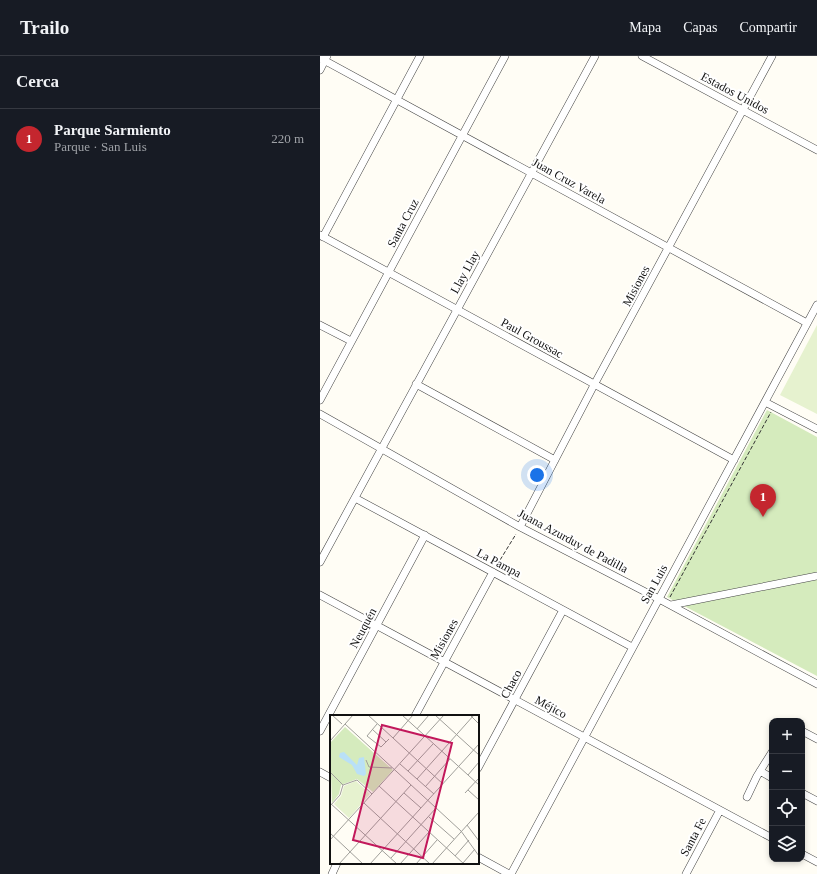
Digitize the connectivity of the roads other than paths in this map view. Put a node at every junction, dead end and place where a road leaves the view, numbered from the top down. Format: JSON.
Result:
{"nodes":[{"id":1,"x":420,"y":56,"type":"edge"},
{"id":2,"x":505,"y":56,"type":"edge"},
{"id":3,"x":595,"y":56,"type":"edge"},
{"id":4,"x":642,"y":56,"type":"edge"},
{"id":5,"x":772,"y":56,"type":"edge"},
{"id":6,"x":324,"y":58,"type":"edge"},
{"id":7,"x":320,"y":70,"type":"edge"},
{"id":8,"x":396,"y":100,"type":"junction"},
{"id":9,"x":743,"y":110,"type":"junction"},
{"id":10,"x":462,"y":136,"type":"junction"},
{"id":11,"x":817,"y":150,"type":"edge"},
{"id":12,"x":531,"y":173,"type":"junction"},
{"id":13,"x":321,"y":236,"type":"edge"},
{"id":14,"x":668,"y":248,"type":"junction"},
{"id":15,"x":388,"y":273,"type":"junction"},
{"id":16,"x":817,"y":305,"type":"edge"},
{"id":17,"x":457,"y":310,"type":"junction"},
{"id":18,"x":808,"y":323,"type":"junction"},
{"id":19,"x":320,"y":325,"type":"edge"},
{"id":20,"x":351,"y":342,"type":"junction"},
{"id":21,"x":416,"y":384,"type":"junction"},
{"id":22,"x":594,"y":385,"type":"junction"},
{"id":23,"x":320,"y":400,"type":"edge"},
{"id":24,"x":765,"y":402,"type":"junction"},
{"id":25,"x":320,"y":414,"type":"edge"},
{"id":26,"x":817,"y":429,"type":"edge"},
{"id":27,"x":381,"y":448,"type":"junction"},
{"id":28,"x":555,"y":460,"type":"junction"},
{"id":29,"x":734,"y":460,"type":"junction"},
{"id":30,"x":355,"y":498,"type":"junction"},
{"id":31,"x":520,"y":526,"type":"junction"},
{"id":32,"x":425,"y":535,"type":"junction"},
{"id":33,"x":320,"y":562,"type":"edge"},
{"id":34,"x":493,"y":572,"type":"junction"},
{"id":35,"x":817,"y":576,"type":"edge"},
{"id":36,"x":320,"y":594,"type":"edge"},
{"id":37,"x":659,"y":599,"type":"junction"},
{"id":38,"x":671,"y":605,"type":"junction"},
{"id":39,"x":563,"y":610,"type":"junction"},
{"id":40,"x":377,"y":625,"type":"junction"},
{"id":41,"x":632,"y":647,"type":"junction"},
{"id":42,"x":444,"y":662,"type":"junction"},
{"id":43,"x":817,"y":684,"type":"edge"},
{"id":44,"x":515,"y":699,"type":"junction"},
{"id":45,"x":416,"y":715,"type":"edge"},
{"id":46,"x":320,"y":731,"type":"edge"},
{"id":47,"x":805,"y":733,"type":"edge"},
{"id":48,"x":585,"y":737,"type":"junction"},
{"id":49,"x":817,"y":739,"type":"edge"},
{"id":50,"x":771,"y":754,"type":"edge"},
{"id":51,"x":479,"y":766,"type":"edge"},
{"id":52,"x":760,"y":771,"type":"junction"},
{"id":53,"x":320,"y":772,"type":"edge"},
{"id":54,"x":769,"y":776,"type":"edge"},
{"id":55,"x":330,"y":777,"type":"edge"},
{"id":56,"x":805,"y":795,"type":"edge"},
{"id":57,"x":747,"y":797,"type":"dead end"},
{"id":58,"x":817,"y":801,"type":"edge"},
{"id":59,"x":720,"y":810,"type":"junction"},
{"id":60,"x":769,"y":836,"type":"edge"},
{"id":61,"x":805,"y":856,"type":"edge"},
{"id":62,"x":479,"y":858,"type":"edge"},
{"id":63,"x":817,"y":862,"type":"edge"},
{"id":64,"x":337,"y":864,"type":"edge"},
{"id":65,"x":332,"y":874,"type":"edge"},
{"id":66,"x":510,"y":874,"type":"edge"},
{"id":67,"x":686,"y":874,"type":"edge"}],
"edges":[{"from":1,"to":8,"type":"street"},
{"from":2,"to":10,"type":"street","name":"Santa Cruz"},
{"from":3,"to":12,"type":"street","name":"Llay Llay"},
{"from":4,"to":9,"type":"street","name":"Estados Unidos"},
{"from":5,"to":9,"type":"street","name":"Misiones"},
{"from":6,"to":7,"type":"street"},
{"from":6,"to":8,"type":"street","name":"Juan Cruz Varela"},
{"from":8,"to":10,"type":"street","name":"Juan Cruz Varela"},
{"from":8,"to":13,"type":"street"},
{"from":9,"to":11,"type":"street","name":"Estados Unidos"},
{"from":9,"to":14,"type":"street","name":"Misiones"},
{"from":10,"to":12,"type":"street","name":"Juan Cruz Varela"},
{"from":10,"to":15,"type":"street","name":"Santa Cruz"},
{"from":12,"to":14,"type":"street","name":"Juan Cruz Varela"},
{"from":12,"to":17,"type":"street","name":"Llay Llay"},
{"from":13,"to":15,"type":"street","name":"Paul Groussac"},
{"from":14,"to":18,"type":"street","name":"Juan Cruz Varela"},
{"from":14,"to":22,"type":"street","name":"Misiones"},
{"from":15,"to":17,"type":"street","name":"Paul Groussac"},
{"from":15,"to":20,"type":"street","name":"Santa Cruz"},
{"from":16,"to":18,"type":"street","name":"San Luis"},
{"from":17,"to":21,"type":"street","name":"Llay Llay"},
{"from":17,"to":22,"type":"street","name":"Paul Groussac"},
{"from":18,"to":24,"type":"street","name":"San Luis"},
{"from":19,"to":20,"type":"street"},
{"from":20,"to":23,"type":"street","name":"Santa Cruz"},
{"from":21,"to":27,"type":"street","name":"Llay Llay"},
{"from":21,"to":28,"type":"street"},
{"from":22,"to":28,"type":"street","name":"Misiones"},
{"from":22,"to":29,"type":"street","name":"Paul Groussac"},
{"from":24,"to":26,"type":"street"},
{"from":24,"to":29,"type":"street","name":"San Luis"},
{"from":25,"to":27,"type":"street","name":"Juana Azurduy de Padilla"},
{"from":27,"to":30,"type":"street","name":"Llay Llay"},
{"from":27,"to":31,"type":"street","name":"Juana Azurduy de Padilla"},
{"from":28,"to":31,"type":"street","name":"Misiones"},
{"from":29,"to":37,"type":"street","name":"San Luis"},
{"from":30,"to":32,"type":"street","name":"La Pampa"},
{"from":30,"to":33,"type":"street","name":"Llay Llay"},
{"from":31,"to":37,"type":"street","name":"Juana Azurduy de Padilla"},
{"from":32,"to":34,"type":"street","name":"La Pampa"},
{"from":32,"to":40,"type":"street","name":"Neuquén"},
{"from":34,"to":39,"type":"street","name":"La Pampa"},
{"from":34,"to":42,"type":"street","name":"Misiones"},
{"from":35,"to":38,"type":"street"},
{"from":36,"to":40,"type":"street","name":"Méjico"},
{"from":37,"to":38,"type":"street","name":"Juana Azurduy de Padilla"},
{"from":37,"to":41,"type":"street","name":"San Luis"},
{"from":38,"to":43,"type":"street","name":"Juana Azurduy de Padilla"},
{"from":39,"to":41,"type":"street","name":"La Pampa"},
{"from":39,"to":44,"type":"street","name":"Chaco"},
{"from":40,"to":42,"type":"street","name":"Méjico"},
{"from":40,"to":46,"type":"street","name":"Neuquén"},
{"from":41,"to":48,"type":"street","name":"San Luis"},
{"from":42,"to":44,"type":"street","name":"Méjico"},
{"from":42,"to":45,"type":"street","name":"Misiones"},
{"from":44,"to":48,"type":"street","name":"Méjico"},
{"from":44,"to":51,"type":"street","name":"Chaco"},
{"from":47,"to":49,"type":"street"},
{"from":48,"to":59,"type":"street","name":"Méjico"},
{"from":48,"to":66,"type":"street","name":"San Luis"},
{"from":50,"to":52,"type":"street"},
{"from":52,"to":54,"type":"street"},
{"from":52,"to":57,"type":"street"},
{"from":53,"to":55,"type":"street"},
{"from":56,"to":58,"type":"street"},
{"from":59,"to":60,"type":"street","name":"Méjico"},
{"from":59,"to":67,"type":"street","name":"Santa Fe"},
{"from":61,"to":63,"type":"street"},
{"from":62,"to":66,"type":"street"},
{"from":64,"to":65,"type":"street"}]}
